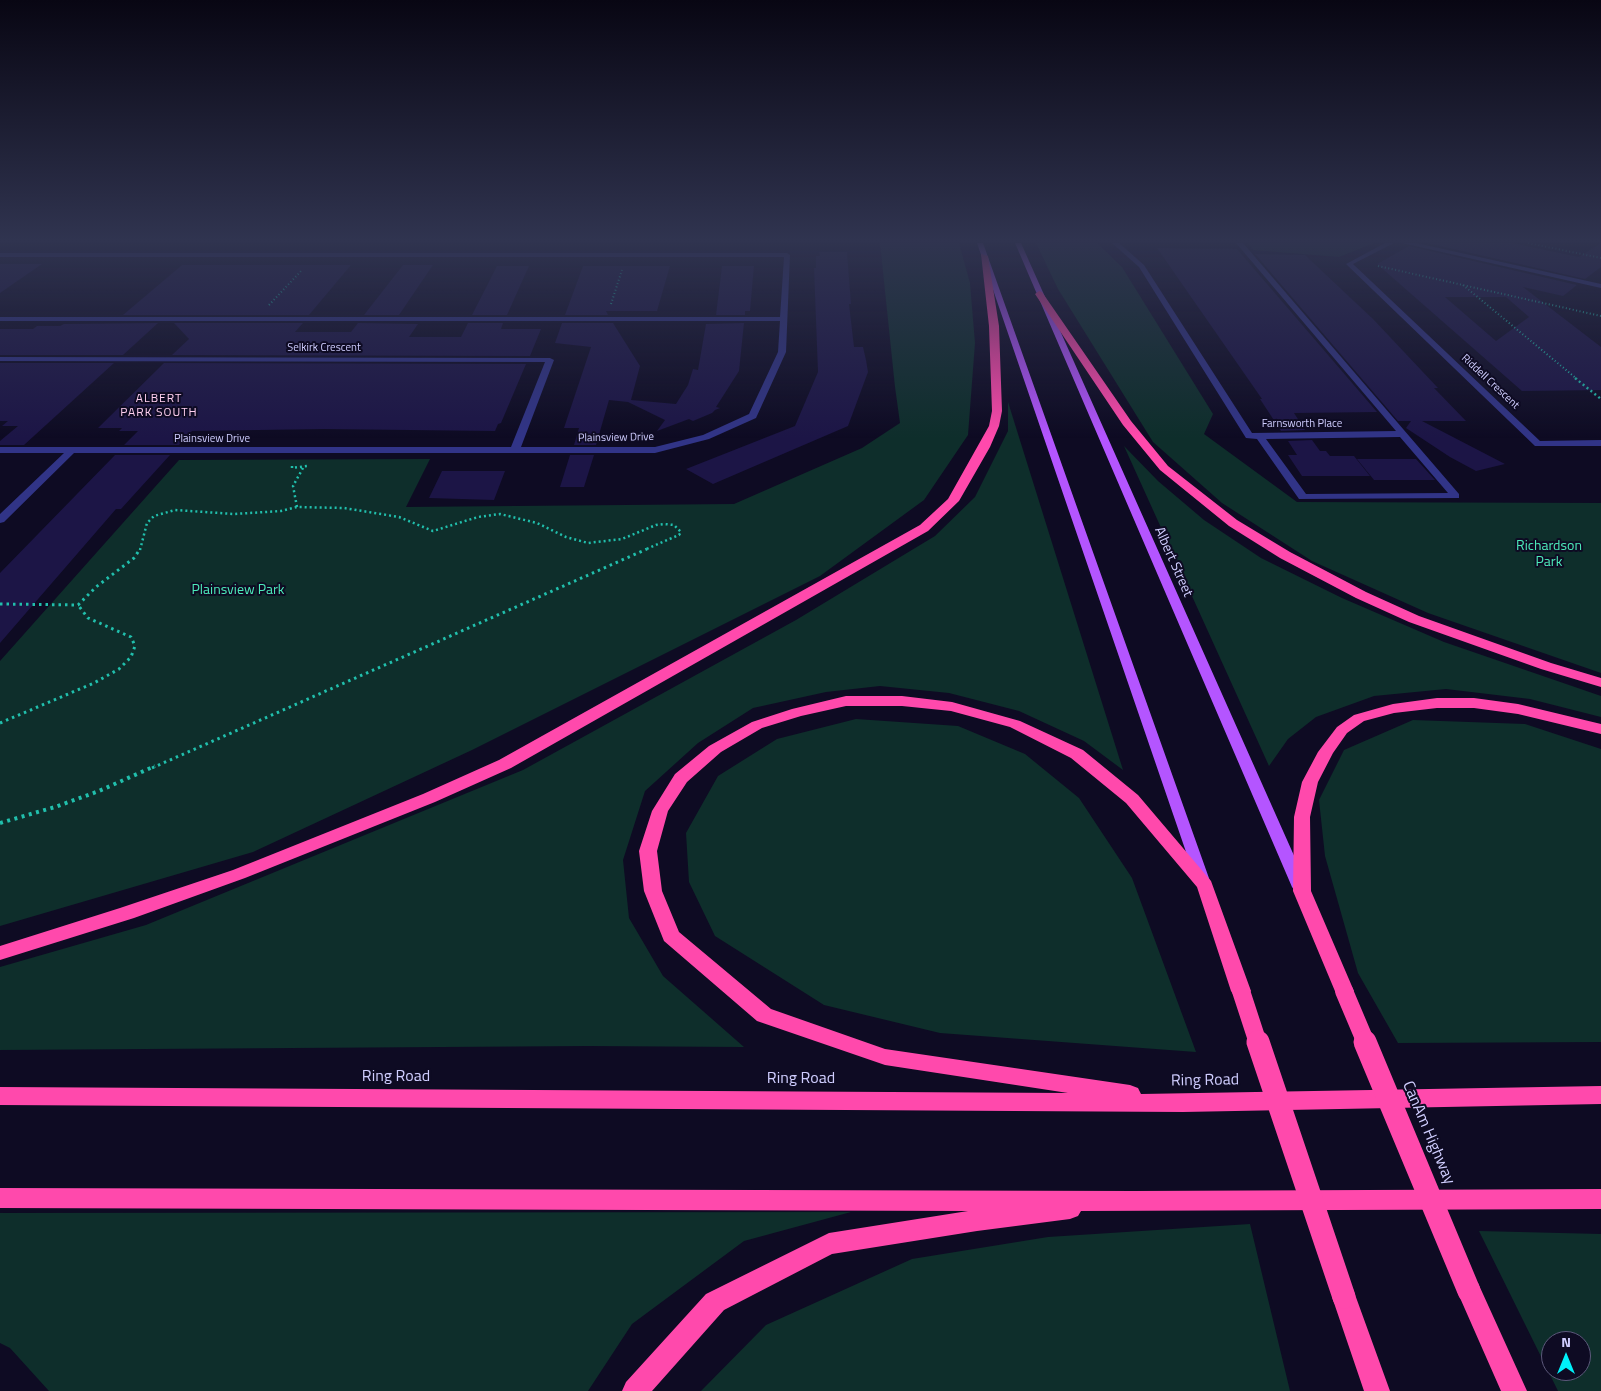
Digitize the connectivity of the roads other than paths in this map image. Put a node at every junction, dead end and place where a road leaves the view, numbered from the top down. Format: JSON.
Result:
{"nodes":[{"id":1,"x":784,"y":308,"type":"edge"},
{"id":2,"x":991,"y":308,"type":"edge"},
{"id":3,"x":1003,"y":308,"type":"edge"},
{"id":4,"x":1045,"y":308,"type":"edge"},
{"id":5,"x":1048,"y":308,"type":"edge"},
{"id":6,"x":1168,"y":308,"type":"edge"},
{"id":7,"x":1294,"y":308,"type":"edge"},
{"id":8,"x":1394,"y":308,"type":"edge"},
{"id":9,"x":0,"y":319,"type":"edge"},
{"id":10,"x":783,"y":320,"type":"junction"},
{"id":11,"x":0,"y":359,"type":"edge"},
{"id":12,"x":1402,"y":434,"type":"junction"},
{"id":13,"x":1260,"y":436,"type":"junction"},
{"id":14,"x":1601,"y":443,"type":"edge"},
{"id":15,"x":0,"y":450,"type":"edge"},
{"id":16,"x":72,"y":450,"type":"junction"},
{"id":17,"x":515,"y":450,"type":"junction"},
{"id":18,"x":0,"y":520,"type":"edge"},
{"id":19,"x":1601,"y":683,"type":"edge"},
{"id":20,"x":1601,"y":729,"type":"edge"},
{"id":21,"x":1204,"y":885,"type":"junction"},
{"id":22,"x":1302,"y":891,"type":"junction"},
{"id":23,"x":0,"y":953,"type":"edge"},
{"id":24,"x":1601,"y":1086,"type":"edge"},
{"id":25,"x":1557,"y":1095,"type":"junction"},
{"id":26,"x":1601,"y":1095,"type":"edge"},
{"id":27,"x":0,"y":1096,"type":"edge"},
{"id":28,"x":1183,"y":1102,"type":"junction"},
{"id":29,"x":0,"y":1198,"type":"edge"},
{"id":30,"x":1601,"y":1199,"type":"edge"},
{"id":31,"x":1135,"y":1201,"type":"junction"},
{"id":32,"x":635,"y":1391,"type":"edge"},
{"id":33,"x":1377,"y":1391,"type":"edge"},
{"id":34,"x":1514,"y":1391,"type":"edge"}],
"edges":[{"from":1,"to":10,"type":"street","name":"Plainsview Drive"},
{"from":2,"to":23,"type":"highway"},
{"from":3,"to":21,"type":"main road"},
{"from":4,"to":22,"type":"main road","name":"Albert Street"},
{"from":5,"to":19,"type":"highway"},
{"from":6,"to":13,"type":"street","name":"Farnsworth Place"},
{"from":7,"to":12,"type":"street"},
{"from":8,"to":14,"type":"street","name":"Riddell Crescent"},
{"from":9,"to":10,"type":"street"},
{"from":10,"to":17,"type":"street","name":"Plainsview Drive"},
{"from":11,"to":17,"type":"street","name":"Selkirk Crescent"},
{"from":12,"to":13,"type":"street","name":"Farnsworth Place"},
{"from":12,"to":13,"type":"street"},
{"from":15,"to":16,"type":"street","name":"Plainsview Drive"},
{"from":16,"to":17,"type":"street","name":"Plainsview Drive"},
{"from":16,"to":18,"type":"street"},
{"from":20,"to":22,"type":"highway"},
{"from":21,"to":28,"type":"highway"},
{"from":21,"to":33,"type":"highway","bridge":true},
{"from":22,"to":34,"type":"highway","name":"CanAm Highway","bridge":true},
{"from":24,"to":25,"type":"highway"},
{"from":25,"to":26,"type":"highway","name":"Ring Road"},
{"from":25,"to":28,"type":"highway","name":"Ring Road"},
{"from":27,"to":28,"type":"highway","name":"Ring Road"},
{"from":29,"to":31,"type":"highway"},
{"from":30,"to":31,"type":"highway"},
{"from":31,"to":32,"type":"highway"}]}
